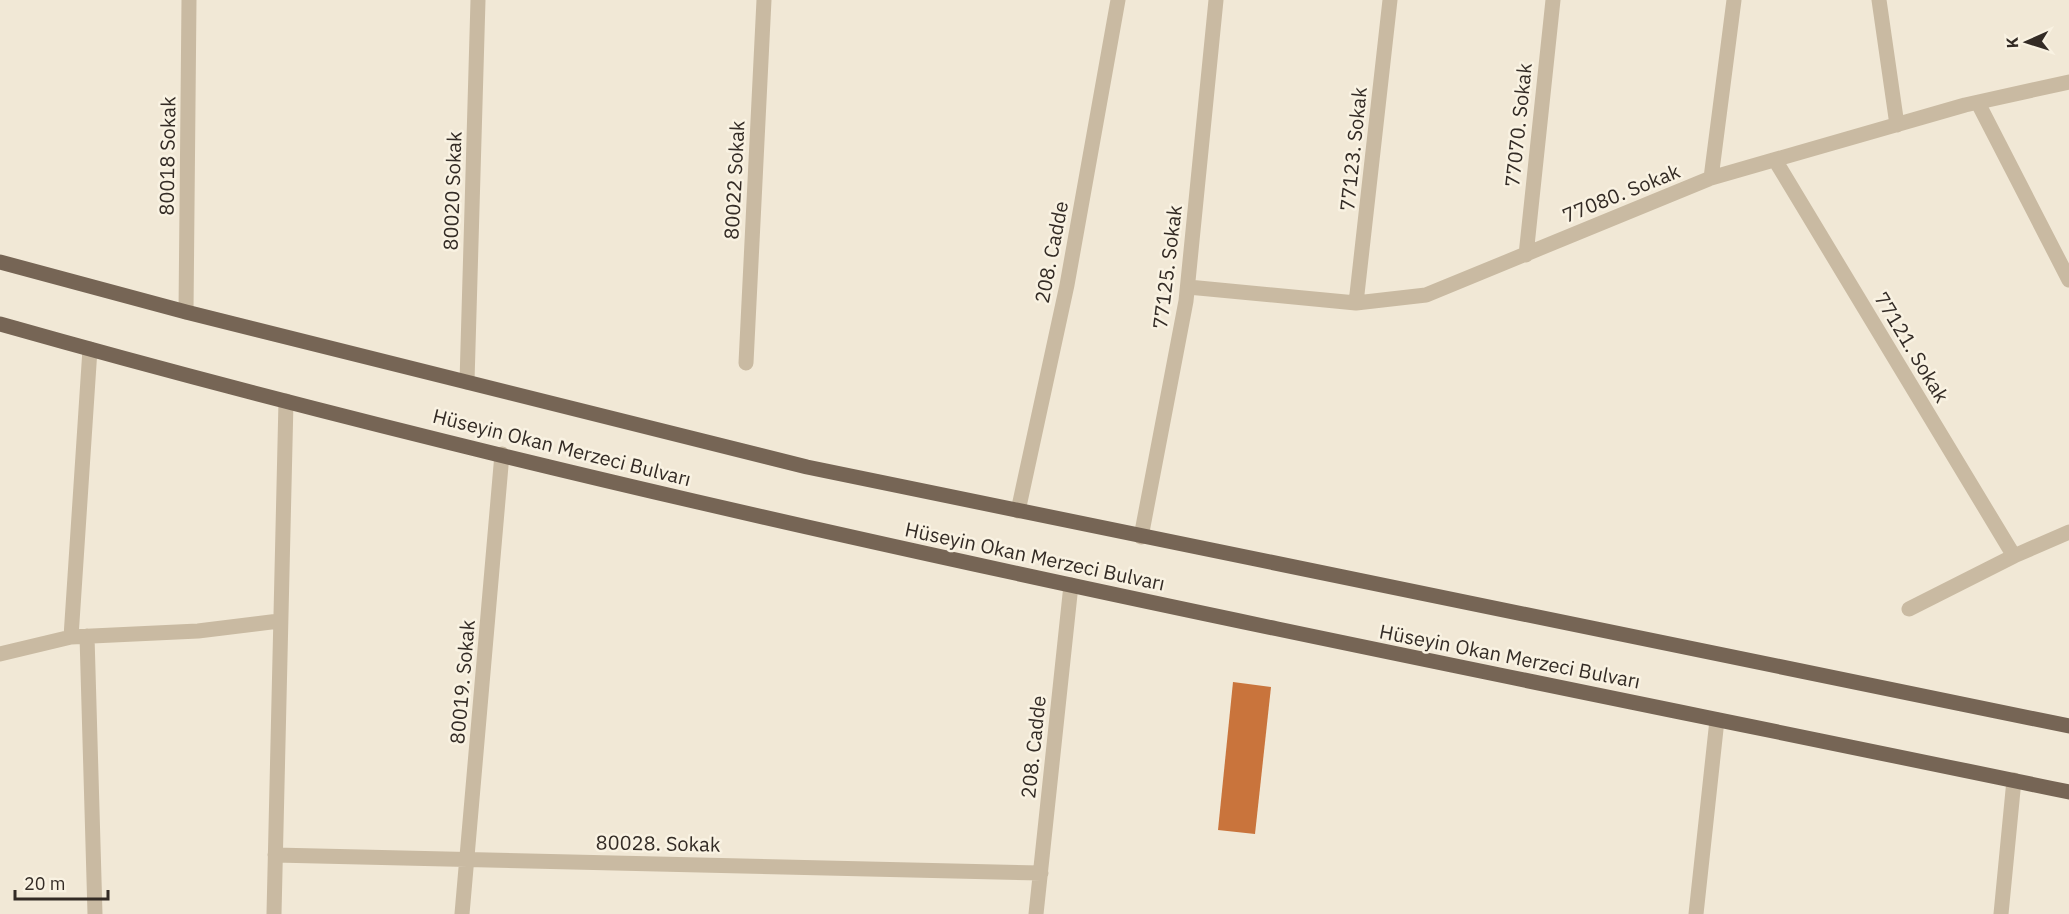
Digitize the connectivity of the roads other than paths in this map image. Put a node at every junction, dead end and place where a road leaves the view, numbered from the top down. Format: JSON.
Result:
{"nodes":[{"id":1,"x":189,"y":0,"type":"edge"},
{"id":2,"x":478,"y":0,"type":"edge"},
{"id":3,"x":764,"y":0,"type":"edge"},
{"id":4,"x":1118,"y":0,"type":"edge"},
{"id":5,"x":1216,"y":0,"type":"edge"},
{"id":6,"x":1390,"y":0,"type":"edge"},
{"id":7,"x":1553,"y":0,"type":"edge"},
{"id":8,"x":1734,"y":0,"type":"edge"},
{"id":9,"x":1879,"y":0,"type":"edge"},
{"id":10,"x":2069,"y":82,"type":"edge"},
{"id":11,"x":1978,"y":102,"type":"junction"},
{"id":12,"x":1898,"y":125,"type":"junction"},
{"id":13,"x":1775,"y":160,"type":"junction"},
{"id":14,"x":1711,"y":178,"type":"junction"},
{"id":15,"x":1526,"y":255,"type":"junction"},
{"id":16,"x":0,"y":262,"type":"edge"},
{"id":17,"x":2069,"y":280,"type":"edge"},
{"id":18,"x":1188,"y":287,"type":"junction"},
{"id":19,"x":1356,"y":303,"type":"junction"},
{"id":20,"x":186,"y":312,"type":"junction"},
{"id":21,"x":0,"y":324,"type":"edge"},
{"id":22,"x":90,"y":349,"type":"junction"},
{"id":23,"x":746,"y":363,"type":"dead end"},
{"id":24,"x":467,"y":382,"type":"junction"},
{"id":25,"x":286,"y":401,"type":"junction"},
{"id":26,"x":502,"y":454,"type":"junction"},
{"id":27,"x":1018,"y":511,"type":"junction"},
{"id":28,"x":2069,"y":532,"type":"edge"},
{"id":29,"x":1141,"y":537,"type":"junction"},
{"id":30,"x":2014,"y":556,"type":"junction"},
{"id":31,"x":1071,"y":585,"type":"junction"},
{"id":32,"x":1910,"y":609,"type":"dead end"},
{"id":33,"x":279,"y":621,"type":"junction"},
{"id":34,"x":87,"y":636,"type":"junction"},
{"id":35,"x":71,"y":637,"type":"junction"},
{"id":36,"x":0,"y":654,"type":"edge"},
{"id":37,"x":1717,"y":720,"type":"junction"},
{"id":38,"x":2069,"y":726,"type":"edge"},
{"id":39,"x":2014,"y":780,"type":"junction"},
{"id":40,"x":2069,"y":792,"type":"edge"},
{"id":41,"x":275,"y":855,"type":"junction"},
{"id":42,"x":467,"y":859,"type":"junction"},
{"id":43,"x":1041,"y":873,"type":"junction"},
{"id":44,"x":95,"y":914,"type":"edge"},
{"id":45,"x":274,"y":914,"type":"edge"},
{"id":46,"x":462,"y":914,"type":"edge"},
{"id":47,"x":1036,"y":914,"type":"edge"},
{"id":48,"x":1696,"y":914,"type":"edge"},
{"id":49,"x":2001,"y":914,"type":"edge"}],
"edges":[{"from":1,"to":20,"type":"street","name":"80018 Sokak"},
{"from":2,"to":24,"type":"street","name":"80020 Sokak"},
{"from":3,"to":23,"type":"street","name":"80022 Sokak"},
{"from":4,"to":27,"type":"street","name":"208. Cadde"},
{"from":5,"to":18,"type":"street","name":"77125. Sokak"},
{"from":6,"to":19,"type":"street","name":"77123. Sokak"},
{"from":7,"to":15,"type":"street","name":"77070. Sokak"},
{"from":8,"to":14,"type":"street"},
{"from":9,"to":12,"type":"street"},
{"from":10,"to":11,"type":"street","name":"77080. Sokak"},
{"from":11,"to":12,"type":"street","name":"77080. Sokak"},
{"from":11,"to":17,"type":"street"},
{"from":12,"to":13,"type":"street","name":"77080. Sokak"},
{"from":13,"to":14,"type":"street","name":"77080. Sokak"},
{"from":13,"to":30,"type":"street","name":"77121. Sokak"},
{"from":14,"to":15,"type":"street","name":"77080. Sokak"},
{"from":15,"to":19,"type":"street","name":"77080. Sokak"},
{"from":16,"to":20,"type":"main road","name":"Hüseyin Okan Merzeci Bulvarı"},
{"from":18,"to":19,"type":"street","name":"77080. Sokak"},
{"from":18,"to":29,"type":"street","name":"77125. Sokak"},
{"from":20,"to":24,"type":"main road","name":"Hüseyin Okan Merzeci Bulvarı"},
{"from":21,"to":22,"type":"main road","name":"Hüseyin Okan Merzeci Bulvarı"},
{"from":22,"to":25,"type":"main road","name":"Hüseyin Okan Merzeci Bulvarı"},
{"from":22,"to":35,"type":"street"},
{"from":24,"to":27,"type":"main road","name":"Hüseyin Okan Merzeci Bulvarı"},
{"from":25,"to":26,"type":"main road","name":"Hüseyin Okan Merzeci Bulvarı"},
{"from":25,"to":33,"type":"street"},
{"from":26,"to":31,"type":"main road","name":"Hüseyin Okan Merzeci Bulvarı"},
{"from":26,"to":42,"type":"street","name":"80019. Sokak"},
{"from":27,"to":29,"type":"main road","name":"Hüseyin Okan Merzeci Bulvarı"},
{"from":28,"to":30,"type":"street"},
{"from":29,"to":38,"type":"main road","name":"Hüseyin Okan Merzeci Bulvarı"},
{"from":30,"to":32,"type":"street"},
{"from":31,"to":37,"type":"main road","name":"Hüseyin Okan Merzeci Bulvarı"},
{"from":31,"to":43,"type":"street","name":"208. Cadde"},
{"from":33,"to":34,"type":"street"},
{"from":33,"to":41,"type":"street"},
{"from":34,"to":35,"type":"street"},
{"from":34,"to":44,"type":"street"},
{"from":35,"to":36,"type":"street"},
{"from":37,"to":39,"type":"main road","name":"Hüseyin Okan Merzeci Bulvarı"},
{"from":37,"to":48,"type":"street"},
{"from":39,"to":40,"type":"main road","name":"Hüseyin Okan Merzeci Bulvarı"},
{"from":39,"to":49,"type":"street"},
{"from":41,"to":42,"type":"street","name":"80028. Sokak"},
{"from":41,"to":45,"type":"street"},
{"from":42,"to":43,"type":"street","name":"80028. Sokak"},
{"from":42,"to":46,"type":"street","name":"80019. Sokak"},
{"from":43,"to":47,"type":"street","name":"208. Cadde"}]}
